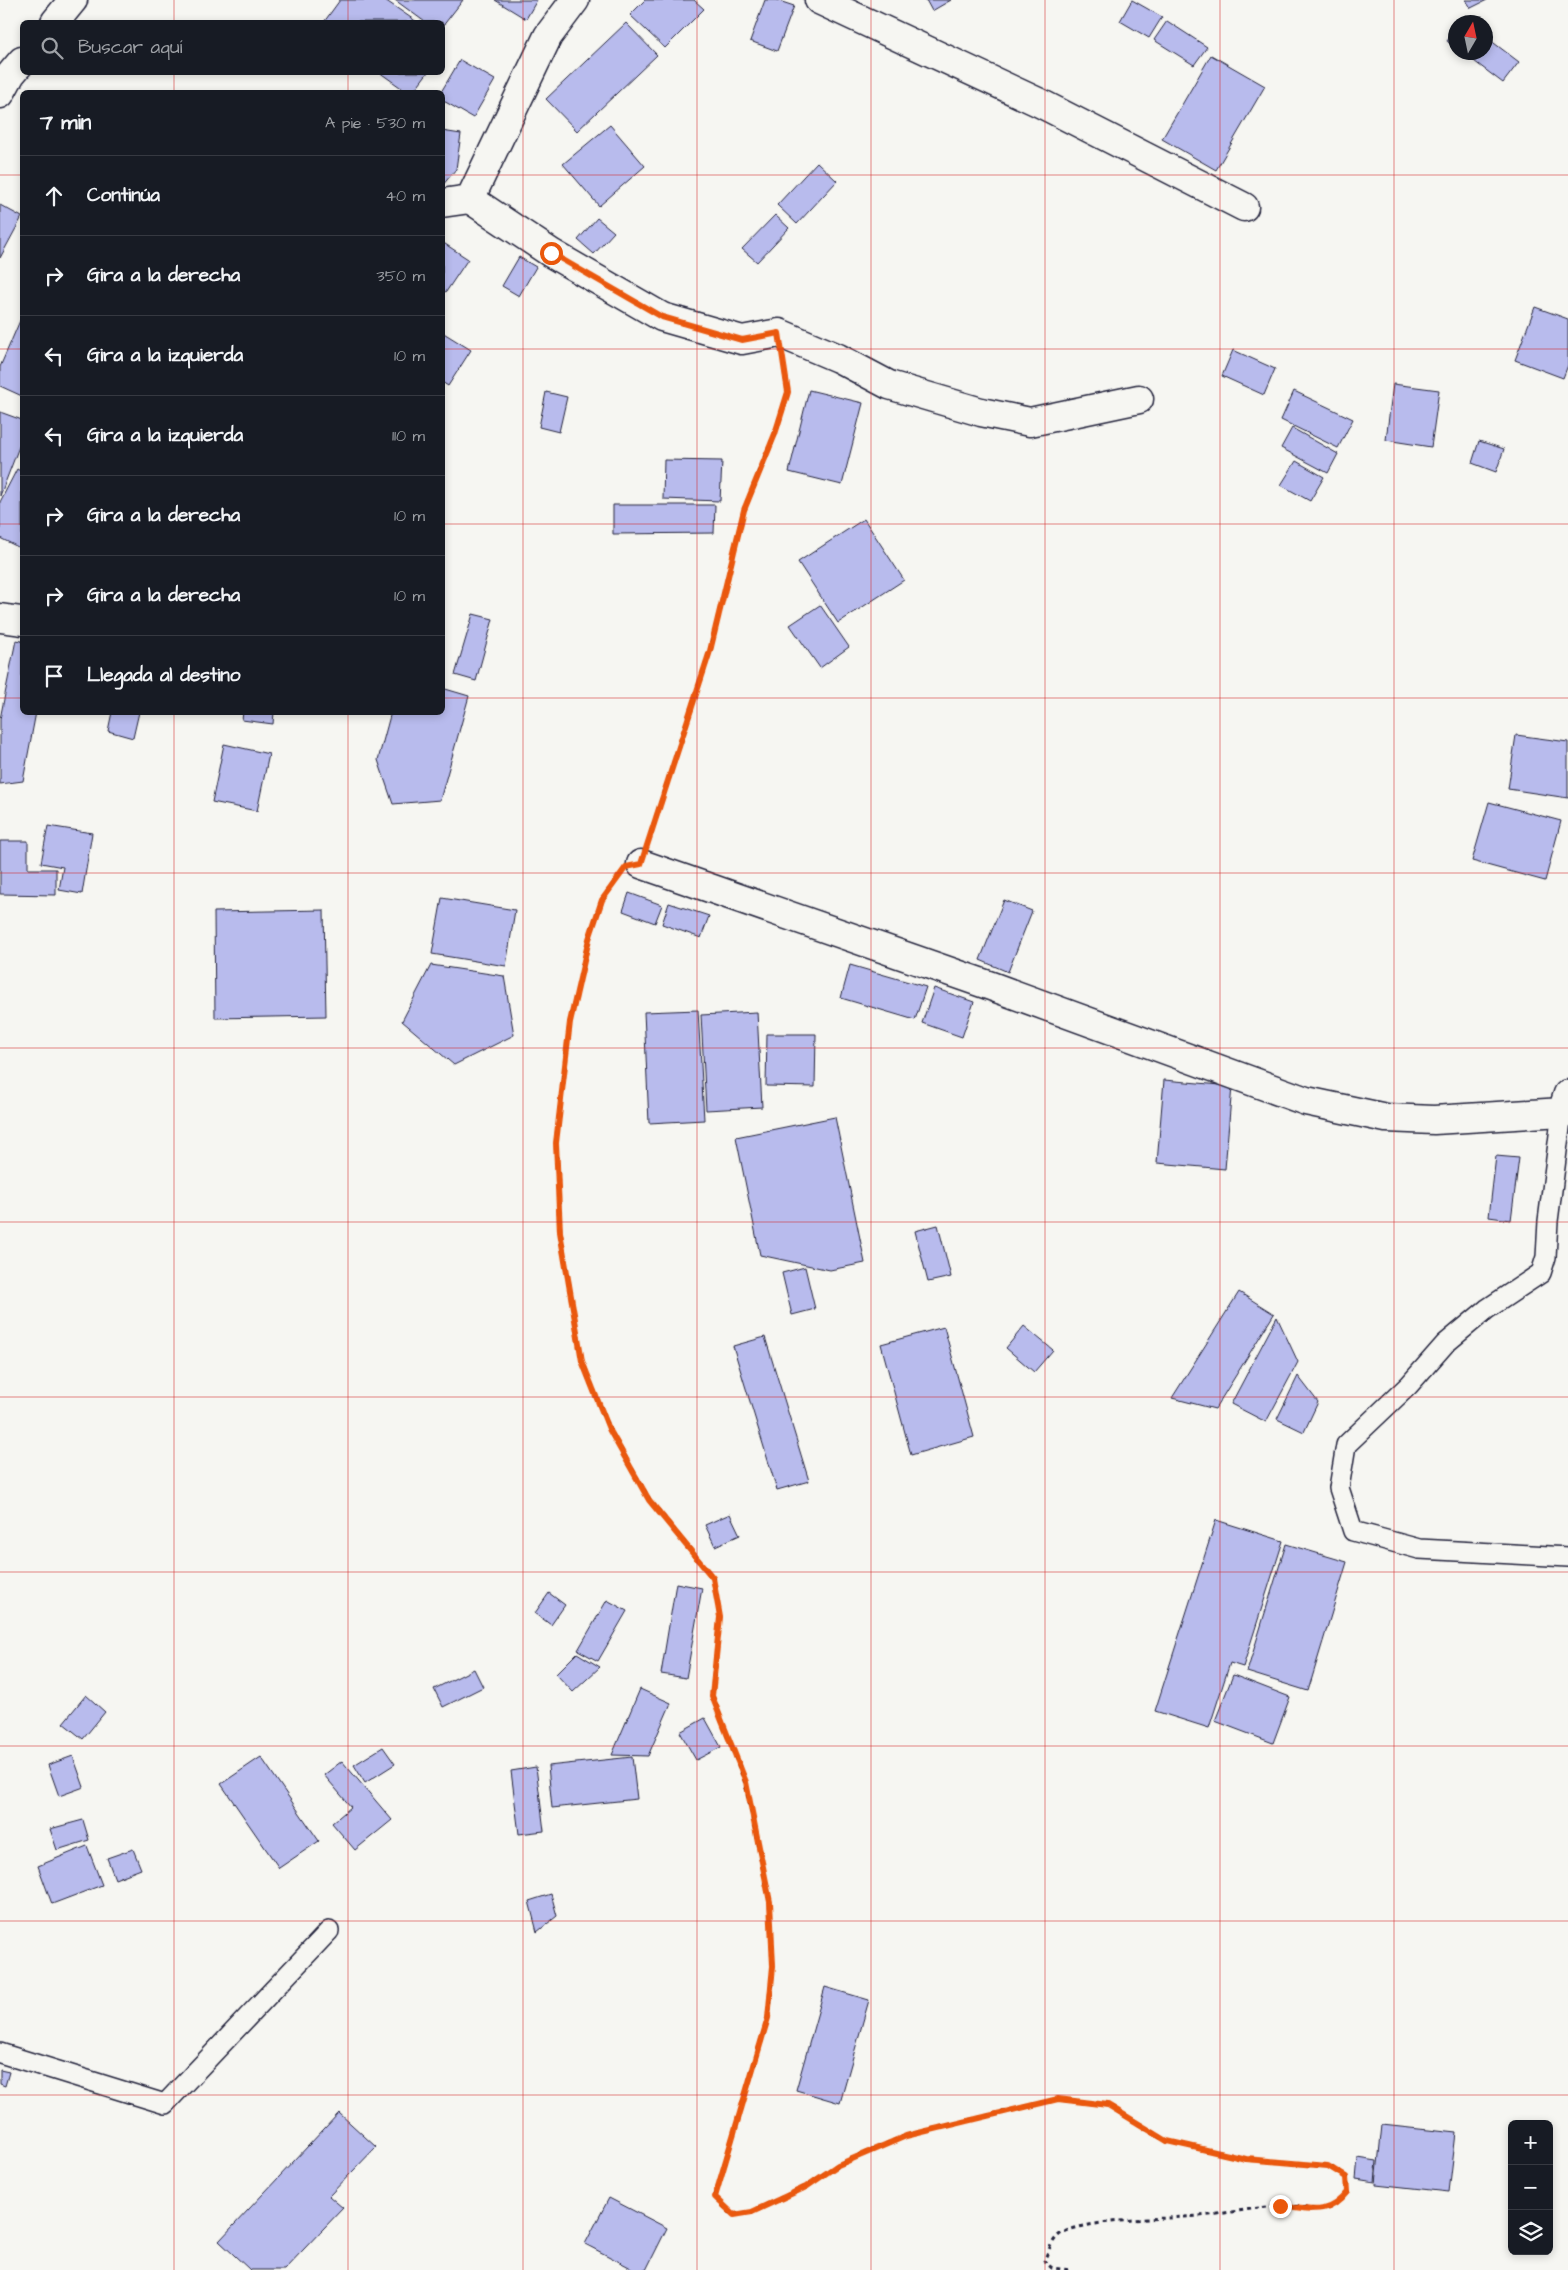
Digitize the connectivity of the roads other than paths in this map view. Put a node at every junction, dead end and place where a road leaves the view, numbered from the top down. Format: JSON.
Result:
{"nodes":[{"id":1,"x":73,"y":0,"type":"edge"},
{"id":2,"x":575,"y":0,"type":"edge"},
{"id":3,"x":819,"y":0,"type":"edge"},
{"id":4,"x":57,"y":20,"type":"edge"},
{"id":5,"x":20,"y":63,"type":"edge"},
{"id":6,"x":0,"y":94,"type":"edge"},
{"id":7,"x":470,"y":199,"type":"junction"},
{"id":8,"x":445,"y":203,"type":"edge"},
{"id":9,"x":1244,"y":206,"type":"dead end"},
{"id":10,"x":1138,"y":399,"type":"dead end"},
{"id":11,"x":0,"y":618,"type":"edge"},
{"id":12,"x":20,"y":620,"type":"edge"},
{"id":13,"x":641,"y":864,"type":"road end"},
{"id":14,"x":1565,"y":1103,"type":"edge"},
{"id":15,"x":1564,"y":1142,"type":"edge"},
{"id":16,"x":1568,"y":1557,"type":"edge"},
{"id":17,"x":329,"y":1931,"type":"dead end"},
{"id":18,"x":0,"y":2053,"type":"edge"}],
"edges":[{"from":1,"to":4,"type":"street"},
{"from":2,"to":7,"type":"street"},
{"from":3,"to":9,"type":"street"},
{"from":5,"to":6,"type":"street"},
{"from":7,"to":8,"type":"street"},
{"from":7,"to":10,"type":"street"},
{"from":11,"to":12,"type":"street"},
{"from":13,"to":14,"type":"street"},
{"from":14,"to":15,"type":"lane"},
{"from":15,"to":16,"type":"lane"},
{"from":17,"to":18,"type":"lane"}]}
